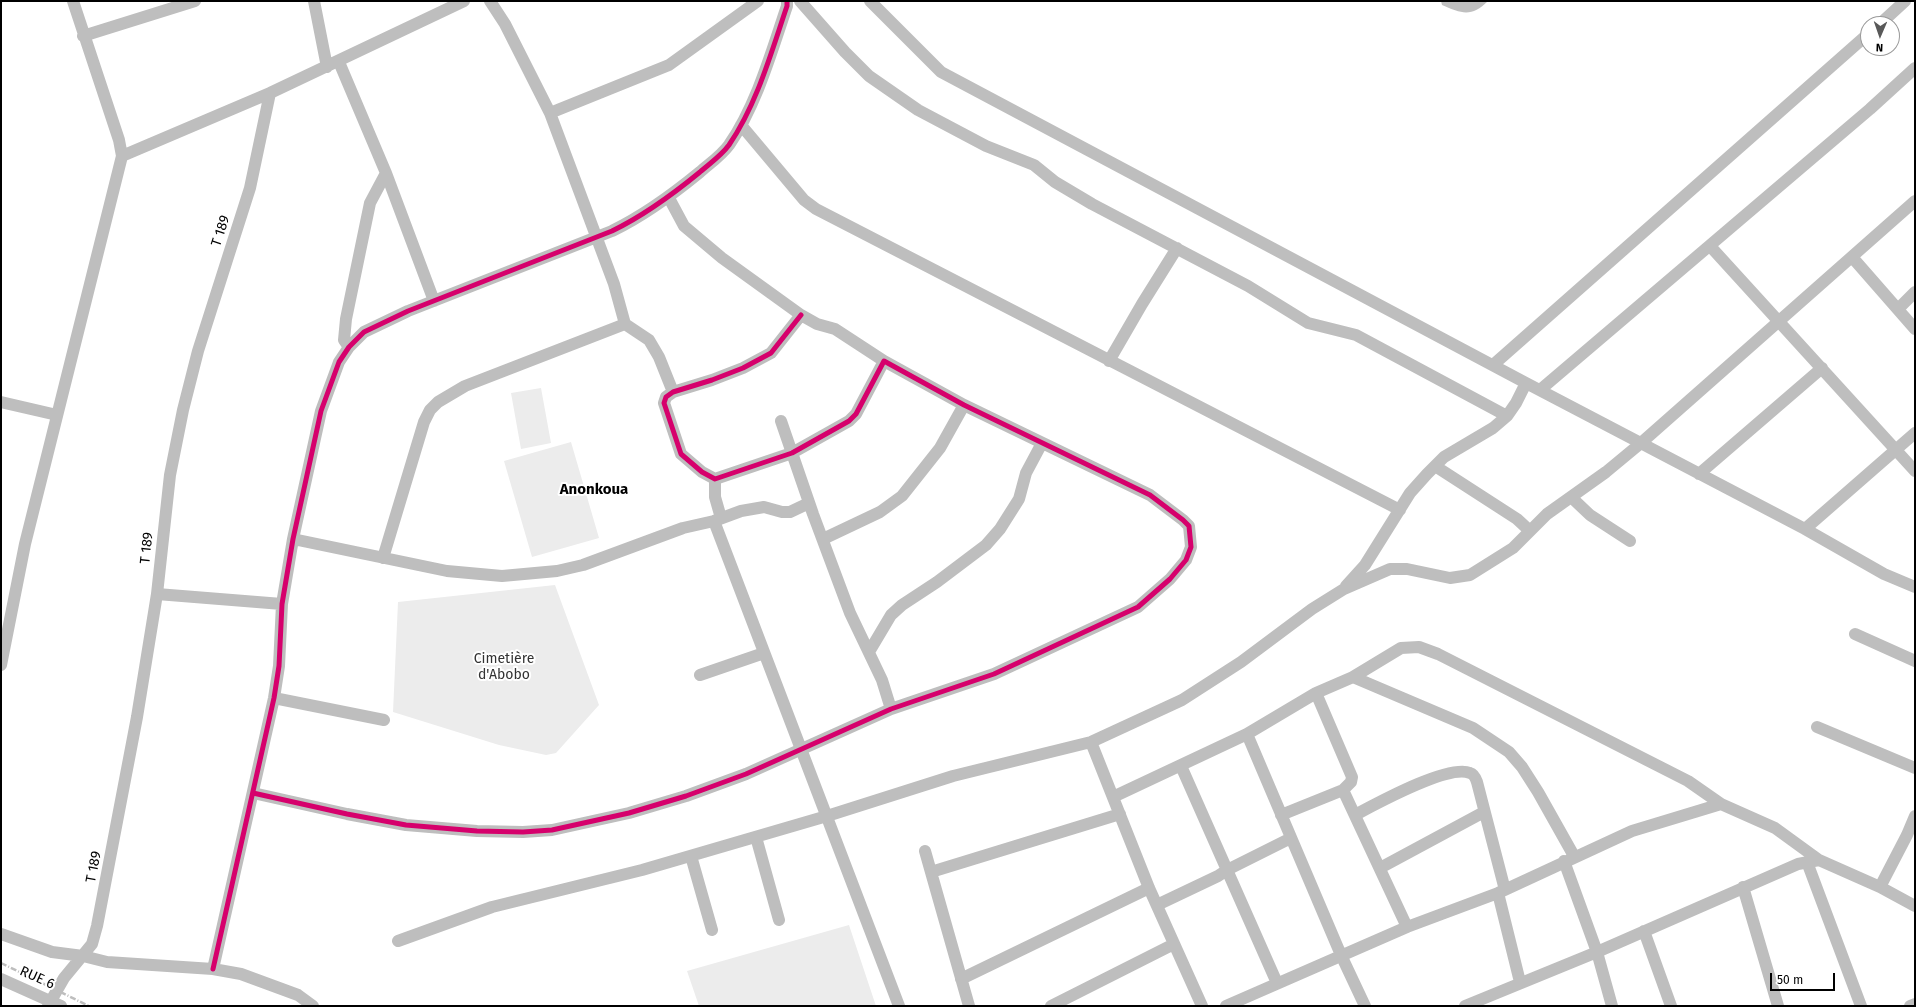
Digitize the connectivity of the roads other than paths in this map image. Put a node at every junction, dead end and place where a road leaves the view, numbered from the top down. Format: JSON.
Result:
{"nodes":[{"id":1,"x":73,"y":1,"type":"edge"},
{"id":2,"x":195,"y":1,"type":"edge"},
{"id":3,"x":314,"y":1,"type":"edge"},
{"id":4,"x":464,"y":1,"type":"edge"},
{"id":5,"x":490,"y":1,"type":"edge"},
{"id":6,"x":758,"y":1,"type":"edge"},
{"id":7,"x":787,"y":1,"type":"edge"},
{"id":8,"x":800,"y":1,"type":"edge"},
{"id":9,"x":870,"y":1,"type":"edge"},
{"id":10,"x":1906,"y":1,"type":"edge"},
{"id":11,"x":1889,"y":16,"type":"edge"},
{"id":12,"x":83,"y":36,"type":"junction"},
{"id":13,"x":1860,"y":41,"type":"edge"},
{"id":14,"x":339,"y":62,"type":"junction"},
{"id":15,"x":327,"y":67,"type":"junction"},
{"id":16,"x":1915,"y":68,"type":"edge"},
{"id":17,"x":270,"y":93,"type":"junction"},
{"id":18,"x":550,"y":113,"type":"junction"},
{"id":19,"x":741,"y":125,"type":"junction"},
{"id":20,"x":122,"y":156,"type":"junction"},
{"id":21,"x":386,"y":173,"type":"junction"},
{"id":22,"x":669,"y":198,"type":"junction"},
{"id":23,"x":1915,"y":201,"type":"edge"},
{"id":24,"x":596,"y":238,"type":"junction"},
{"id":25,"x":1710,"y":246,"type":"junction"},
{"id":26,"x":1177,"y":248,"type":"junction"},
{"id":27,"x":1852,"y":257,"type":"junction"},
{"id":28,"x":1915,"y":292,"type":"edge"},
{"id":29,"x":434,"y":301,"type":"junction"},
{"id":30,"x":1898,"y":309,"type":"junction"},
{"id":31,"x":801,"y":314,"type":"junction"},
{"id":32,"x":1779,"y":321,"type":"junction"},
{"id":33,"x":625,"y":324,"type":"junction"},
{"id":34,"x":1915,"y":329,"type":"edge"},
{"id":35,"x":349,"y":347,"type":"junction"},
{"id":36,"x":884,"y":361,"type":"junction"},
{"id":37,"x":1109,"y":361,"type":"junction"},
{"id":38,"x":1493,"y":365,"type":"junction"},
{"id":39,"x":1822,"y":368,"type":"junction"},
{"id":40,"x":1526,"y":383,"type":"junction"},
{"id":41,"x":1540,"y":390,"type":"junction"},
{"id":42,"x":673,"y":392,"type":"junction"},
{"id":43,"x":1,"y":402,"type":"edge"},
{"id":44,"x":964,"y":406,"type":"junction"},
{"id":45,"x":57,"y":415,"type":"junction"},
{"id":46,"x":1507,"y":416,"type":"junction"},
{"id":47,"x":781,"y":421,"type":"dead end"},
{"id":48,"x":1915,"y":433,"type":"edge"},
{"id":49,"x":1042,"y":443,"type":"junction"},
{"id":50,"x":1641,"y":443,"type":"junction"},
{"id":51,"x":1896,"y":450,"type":"junction"},
{"id":52,"x":792,"y":453,"type":"junction"},
{"id":53,"x":1435,"y":466,"type":"junction"},
{"id":54,"x":1915,"y":470,"type":"edge"},
{"id":55,"x":1698,"y":474,"type":"junction"},
{"id":56,"x":715,"y":479,"type":"junction"},
{"id":57,"x":1571,"y":497,"type":"junction"},
{"id":58,"x":809,"y":503,"type":"junction"},
{"id":59,"x":1400,"y":510,"type":"junction"},
{"id":60,"x":718,"y":520,"type":"junction"},
{"id":61,"x":1805,"y":529,"type":"junction"},
{"id":62,"x":1530,"y":531,"type":"junction"},
{"id":63,"x":293,"y":539,"type":"junction"},
{"id":64,"x":822,"y":539,"type":"junction"},
{"id":65,"x":1630,"y":541,"type":"dead end"},
{"id":66,"x":383,"y":558,"type":"junction"},
{"id":67,"x":1915,"y":587,"type":"edge"},
{"id":68,"x":1344,"y":588,"type":"junction"},
{"id":69,"x":157,"y":594,"type":"junction"},
{"id":70,"x":282,"y":604,"type":"junction"},
{"id":71,"x":1855,"y":634,"type":"dead end"},
{"id":72,"x":869,"y":652,"type":"junction"},
{"id":73,"x":764,"y":653,"type":"junction"},
{"id":74,"x":2,"y":658,"type":"edge"},
{"id":75,"x":1915,"y":661,"type":"edge"},
{"id":76,"x":700,"y":675,"type":"dead end"},
{"id":77,"x":1353,"y":677,"type":"junction"},
{"id":78,"x":1316,"y":693,"type":"junction"},
{"id":79,"x":274,"y":698,"type":"junction"},
{"id":80,"x":891,"y":708,"type":"junction"},
{"id":81,"x":384,"y":720,"type":"dead end"},
{"id":82,"x":1818,"y":727,"type":"dead end"},
{"id":83,"x":1247,"y":734,"type":"junction"},
{"id":84,"x":1091,"y":742,"type":"junction"},
{"id":85,"x":801,"y":749,"type":"junction"},
{"id":86,"x":1181,"y":766,"type":"junction"},
{"id":87,"x":1915,"y":768,"type":"edge"},
{"id":88,"x":1343,"y":790,"type":"junction"},
{"id":89,"x":252,"y":792,"type":"junction"},
{"id":90,"x":1113,"y":797,"type":"junction"},
{"id":91,"x":1721,"y":804,"type":"junction"},
{"id":92,"x":1484,"y":812,"type":"junction"},
{"id":93,"x":1120,"y":814,"type":"junction"},
{"id":94,"x":1354,"y":814,"type":"junction"},
{"id":95,"x":1281,"y":815,"type":"junction"},
{"id":96,"x":827,"y":816,"type":"junction"},
{"id":97,"x":1915,"y":816,"type":"edge"},
{"id":98,"x":756,"y":837,"type":"junction"},
{"id":99,"x":1291,"y":838,"type":"junction"},
{"id":100,"x":925,"y":851,"type":"dead end"},
{"id":101,"x":691,"y":856,"type":"junction"},
{"id":102,"x":1569,"y":859,"type":"junction"},
{"id":103,"x":1819,"y":860,"type":"junction"},
{"id":104,"x":1807,"y":862,"type":"junction"},
{"id":105,"x":1380,"y":868,"type":"junction"},
{"id":106,"x":1227,"y":870,"type":"junction"},
{"id":107,"x":931,"y":872,"type":"junction"},
{"id":108,"x":1743,"y":887,"type":"junction"},
{"id":109,"x":1880,"y":887,"type":"junction"},
{"id":110,"x":1149,"y":888,"type":"junction"},
{"id":111,"x":1502,"y":892,"type":"junction"},
{"id":112,"x":1157,"y":905,"type":"junction"},
{"id":113,"x":1915,"y":906,"type":"edge"},
{"id":114,"x":779,"y":920,"type":"dead end"},
{"id":115,"x":1407,"y":927,"type":"junction"},
{"id":116,"x":712,"y":930,"type":"dead end"},
{"id":117,"x":1644,"y":931,"type":"junction"},
{"id":118,"x":1,"y":934,"type":"edge"},
{"id":119,"x":398,"y":941,"type":"dead end"},
{"id":120,"x":1174,"y":944,"type":"junction"},
{"id":121,"x":1597,"y":952,"type":"junction"},
{"id":122,"x":1341,"y":955,"type":"junction"},
{"id":123,"x":83,"y":956,"type":"junction"},
{"id":124,"x":213,"y":969,"type":"junction"},
{"id":125,"x":1,"y":979,"type":"edge"},
{"id":126,"x":961,"y":979,"type":"junction"},
{"id":127,"x":1520,"y":982,"type":"junction"},
{"id":128,"x":1277,"y":983,"type":"junction"},
{"id":129,"x":53,"y":1004,"type":"edge"},
{"id":130,"x":1915,"y":1004,"type":"edge"},
{"id":131,"x":313,"y":1006,"type":"edge"},
{"id":132,"x":900,"y":1006,"type":"edge"},
{"id":133,"x":969,"y":1006,"type":"edge"},
{"id":134,"x":1051,"y":1006,"type":"edge"},
{"id":135,"x":1202,"y":1006,"type":"edge"},
{"id":136,"x":1226,"y":1006,"type":"edge"},
{"id":137,"x":1365,"y":1006,"type":"edge"},
{"id":138,"x":1466,"y":1006,"type":"edge"},
{"id":139,"x":1612,"y":1006,"type":"edge"},
{"id":140,"x":1671,"y":1006,"type":"edge"},
{"id":141,"x":1778,"y":1006,"type":"edge"},
{"id":142,"x":1860,"y":1006,"type":"edge"},
{"id":143,"x":1910,"y":1006,"type":"edge"}],
"edges":[{"from":1,"to":12,"type":"street"},
{"from":2,"to":12,"type":"street"},
{"from":3,"to":15,"type":"street"},
{"from":4,"to":14,"type":"street"},
{"from":5,"to":18,"type":"street"},
{"from":6,"to":18,"type":"street"},
{"from":7,"to":19,"type":"street"},
{"from":8,"to":26,"type":"street"},
{"from":9,"to":38,"type":"street"},
{"from":10,"to":11,"type":"street"},
{"from":12,"to":20,"type":"street"},
{"from":13,"to":38,"type":"street"},
{"from":14,"to":15,"type":"street"},
{"from":14,"to":21,"type":"street"},
{"from":15,"to":17,"type":"street"},
{"from":16,"to":25,"type":"street"},
{"from":17,"to":20,"type":"street"},
{"from":17,"to":69,"type":"street","name":"T 189"},
{"from":18,"to":24,"type":"street"},
{"from":19,"to":22,"type":"street"},
{"from":19,"to":37,"type":"street"},
{"from":20,"to":45,"type":"street"},
{"from":21,"to":29,"type":"street"},
{"from":21,"to":35,"type":"street"},
{"from":22,"to":24,"type":"street"},
{"from":22,"to":31,"type":"street"},
{"from":23,"to":27,"type":"street"},
{"from":24,"to":29,"type":"street"},
{"from":24,"to":33,"type":"street"},
{"from":25,"to":32,"type":"street"},
{"from":25,"to":41,"type":"street"},
{"from":26,"to":37,"type":"street"},
{"from":26,"to":46,"type":"street"},
{"from":27,"to":30,"type":"street"},
{"from":27,"to":32,"type":"street"},
{"from":28,"to":30,"type":"street"},
{"from":29,"to":35,"type":"street"},
{"from":30,"to":34,"type":"street"},
{"from":31,"to":36,"type":"street"},
{"from":31,"to":42,"type":"street"},
{"from":32,"to":39,"type":"street"},
{"from":32,"to":50,"type":"street"},
{"from":33,"to":42,"type":"street"},
{"from":33,"to":66,"type":"street"},
{"from":35,"to":63,"type":"street"},
{"from":36,"to":44,"type":"street"},
{"from":36,"to":52,"type":"street"},
{"from":37,"to":59,"type":"street"},
{"from":38,"to":40,"type":"street"},
{"from":39,"to":51,"type":"street"},
{"from":39,"to":55,"type":"street"},
{"from":40,"to":41,"type":"street"},
{"from":40,"to":46,"type":"street"},
{"from":41,"to":50,"type":"street"},
{"from":42,"to":56,"type":"street"},
{"from":43,"to":45,"type":"street"},
{"from":44,"to":49,"type":"street"},
{"from":44,"to":64,"type":"street"},
{"from":45,"to":74,"type":"street"},
{"from":46,"to":53,"type":"street"},
{"from":47,"to":52,"type":"street"},
{"from":48,"to":51,"type":"street"},
{"from":49,"to":72,"type":"street"},
{"from":49,"to":80,"type":"street"},
{"from":50,"to":55,"type":"street"},
{"from":50,"to":57,"type":"street"},
{"from":51,"to":54,"type":"street"},
{"from":51,"to":61,"type":"street"},
{"from":52,"to":56,"type":"street"},
{"from":52,"to":58,"type":"street"},
{"from":53,"to":59,"type":"street"},
{"from":53,"to":62,"type":"street"},
{"from":55,"to":61,"type":"street"},
{"from":56,"to":60,"type":"street"},
{"from":57,"to":62,"type":"street"},
{"from":57,"to":65,"type":"street"},
{"from":58,"to":60,"type":"street"},
{"from":58,"to":64,"type":"street"},
{"from":59,"to":68,"type":"street"},
{"from":60,"to":66,"type":"street"},
{"from":60,"to":73,"type":"street"},
{"from":61,"to":67,"type":"street"},
{"from":62,"to":68,"type":"street"},
{"from":63,"to":66,"type":"street"},
{"from":63,"to":70,"type":"street"},
{"from":64,"to":72,"type":"street"},
{"from":68,"to":84,"type":"street"},
{"from":69,"to":70,"type":"street"},
{"from":69,"to":123,"type":"street","name":"T 189"},
{"from":70,"to":79,"type":"street"},
{"from":71,"to":75,"type":"street"},
{"from":72,"to":80,"type":"street"},
{"from":73,"to":76,"type":"street"},
{"from":73,"to":85,"type":"street"},
{"from":77,"to":78,"type":"street"},
{"from":77,"to":91,"type":"street"},
{"from":77,"to":102,"type":"street"},
{"from":78,"to":83,"type":"street"},
{"from":78,"to":88,"type":"street"},
{"from":79,"to":81,"type":"street"},
{"from":79,"to":89,"type":"street"},
{"from":80,"to":85,"type":"street"},
{"from":82,"to":87,"type":"street"},
{"from":83,"to":86,"type":"street"},
{"from":83,"to":95,"type":"street"},
{"from":84,"to":90,"type":"street"},
{"from":84,"to":96,"type":"street"},
{"from":85,"to":89,"type":"street"},
{"from":85,"to":96,"type":"street"},
{"from":86,"to":90,"type":"street"},
{"from":86,"to":106,"type":"street"},
{"from":88,"to":94,"type":"street"},
{"from":88,"to":95,"type":"street"},
{"from":89,"to":124,"type":"street"},
{"from":90,"to":93,"type":"street"},
{"from":91,"to":102,"type":"street"},
{"from":91,"to":103,"type":"street"},
{"from":92,"to":94,"type":"street"},
{"from":92,"to":105,"type":"street"},
{"from":92,"to":111,"type":"street"},
{"from":93,"to":107,"type":"street"},
{"from":93,"to":110,"type":"street"},
{"from":94,"to":105,"type":"street"},
{"from":95,"to":99,"type":"street"},
{"from":96,"to":98,"type":"street"},
{"from":96,"to":132,"type":"street"},
{"from":97,"to":109,"type":"street"},
{"from":98,"to":101,"type":"street"},
{"from":98,"to":114,"type":"street"},
{"from":99,"to":106,"type":"street"},
{"from":99,"to":122,"type":"street"},
{"from":100,"to":107,"type":"street"},
{"from":101,"to":116,"type":"street"},
{"from":101,"to":119,"type":"street"},
{"from":102,"to":111,"type":"street"},
{"from":102,"to":121,"type":"street"},
{"from":103,"to":104,"type":"street"},
{"from":103,"to":109,"type":"street"},
{"from":104,"to":108,"type":"street"},
{"from":104,"to":142,"type":"street"},
{"from":105,"to":115,"type":"street"},
{"from":106,"to":112,"type":"street"},
{"from":106,"to":128,"type":"street"},
{"from":107,"to":126,"type":"street"},
{"from":108,"to":117,"type":"street"},
{"from":108,"to":141,"type":"street"},
{"from":109,"to":113,"type":"street"},
{"from":110,"to":112,"type":"street"},
{"from":110,"to":126,"type":"street"},
{"from":111,"to":115,"type":"street"},
{"from":111,"to":127,"type":"street"},
{"from":112,"to":120,"type":"street"},
{"from":115,"to":122,"type":"street"},
{"from":117,"to":121,"type":"street"},
{"from":117,"to":140,"type":"street"},
{"from":118,"to":123,"type":"street"},
{"from":120,"to":134,"type":"street"},
{"from":120,"to":135,"type":"street"},
{"from":121,"to":127,"type":"street"},
{"from":121,"to":139,"type":"street"},
{"from":122,"to":128,"type":"street"},
{"from":122,"to":137,"type":"street"},
{"from":123,"to":124,"type":"street"},
{"from":123,"to":129,"type":"street","name":"T 189"},
{"from":124,"to":131,"type":"street"},
{"from":125,"to":129,"type":"street","name":"RUE 6"},
{"from":126,"to":133,"type":"street"},
{"from":127,"to":138,"type":"street"},
{"from":128,"to":136,"type":"street"},
{"from":130,"to":143,"type":"street"}]}
